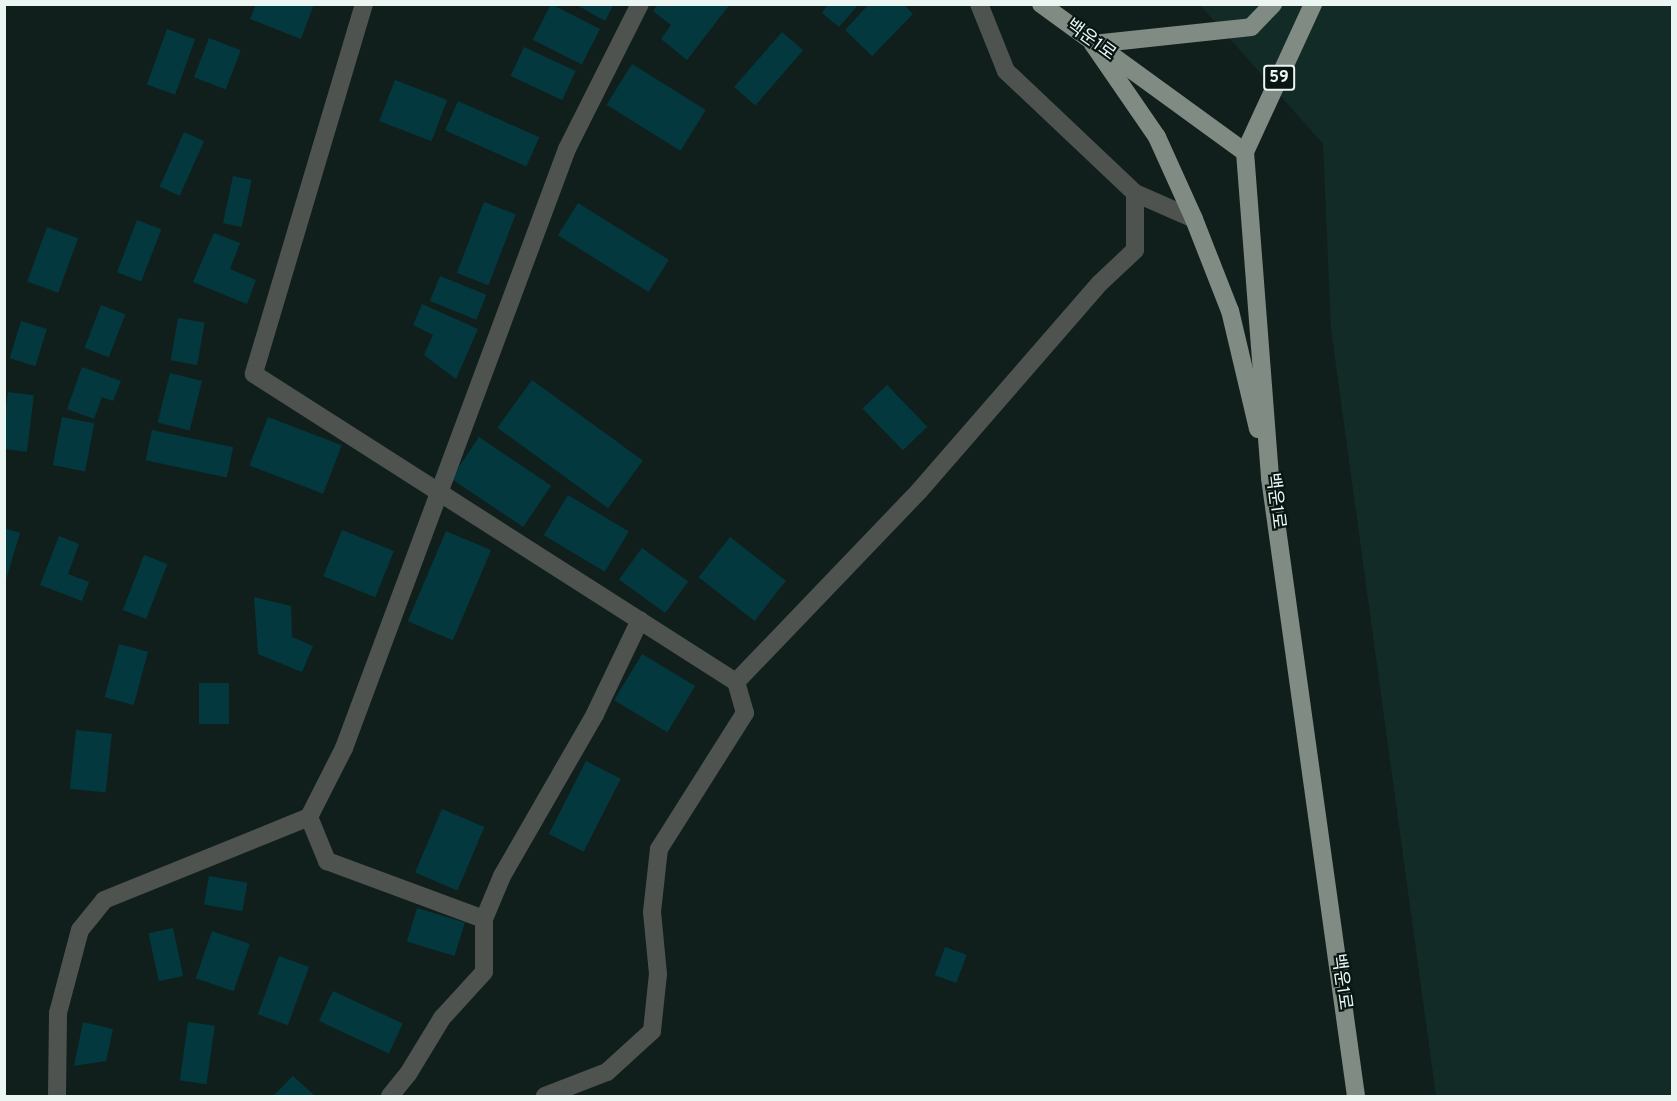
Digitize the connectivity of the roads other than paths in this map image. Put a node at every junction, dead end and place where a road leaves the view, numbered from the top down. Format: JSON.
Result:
{"nodes":[{"id":1,"x":364,"y":4,"type":"edge"},
{"id":2,"x":640,"y":4,"type":"edge"},
{"id":3,"x":979,"y":4,"type":"edge"},
{"id":4,"x":1041,"y":4,"type":"edge"},
{"id":5,"x":1273,"y":4,"type":"edge"},
{"id":6,"x":1313,"y":4,"type":"edge"},
{"id":7,"x":1093,"y":44,"type":"junction"},
{"id":8,"x":1245,"y":152,"type":"junction"},
{"id":9,"x":1135,"y":193,"type":"junction"},
{"id":10,"x":1194,"y":219,"type":"junction"},
{"id":11,"x":1270,"y":478,"type":"junction"},
{"id":12,"x":439,"y":491,"type":"junction"},
{"id":13,"x":640,"y":620,"type":"junction"},
{"id":14,"x":736,"y":682,"type":"junction"},
{"id":15,"x":309,"y":817,"type":"junction"},
{"id":16,"x":484,"y":919,"type":"junction"},
{"id":17,"x":57,"y":1096,"type":"edge"},
{"id":18,"x":390,"y":1096,"type":"edge"},
{"id":19,"x":544,"y":1096,"type":"edge"},
{"id":20,"x":1356,"y":1096,"type":"edge"}],
"edges":[{"from":1,"to":12,"type":"street"},
{"from":2,"to":12,"type":"street"},
{"from":3,"to":9,"type":"street"},
{"from":4,"to":7,"type":"main road","name":"백운1로"},
{"from":5,"to":7,"type":"main road"},
{"from":6,"to":8,"type":"main road","number":"59"},
{"from":7,"to":8,"type":"main road","name":"백운1로"},
{"from":7,"to":10,"type":"main road"},
{"from":8,"to":11,"type":"main road","name":"백운1로"},
{"from":9,"to":10,"type":"street"},
{"from":9,"to":14,"type":"street"},
{"from":10,"to":11,"type":"main road"},
{"from":11,"to":20,"type":"main road","name":"백운1로"},
{"from":12,"to":13,"type":"street"},
{"from":12,"to":15,"type":"street"},
{"from":13,"to":14,"type":"street"},
{"from":13,"to":16,"type":"street"},
{"from":14,"to":19,"type":"street"},
{"from":15,"to":16,"type":"street"},
{"from":15,"to":17,"type":"street"},
{"from":16,"to":18,"type":"street"}]}
